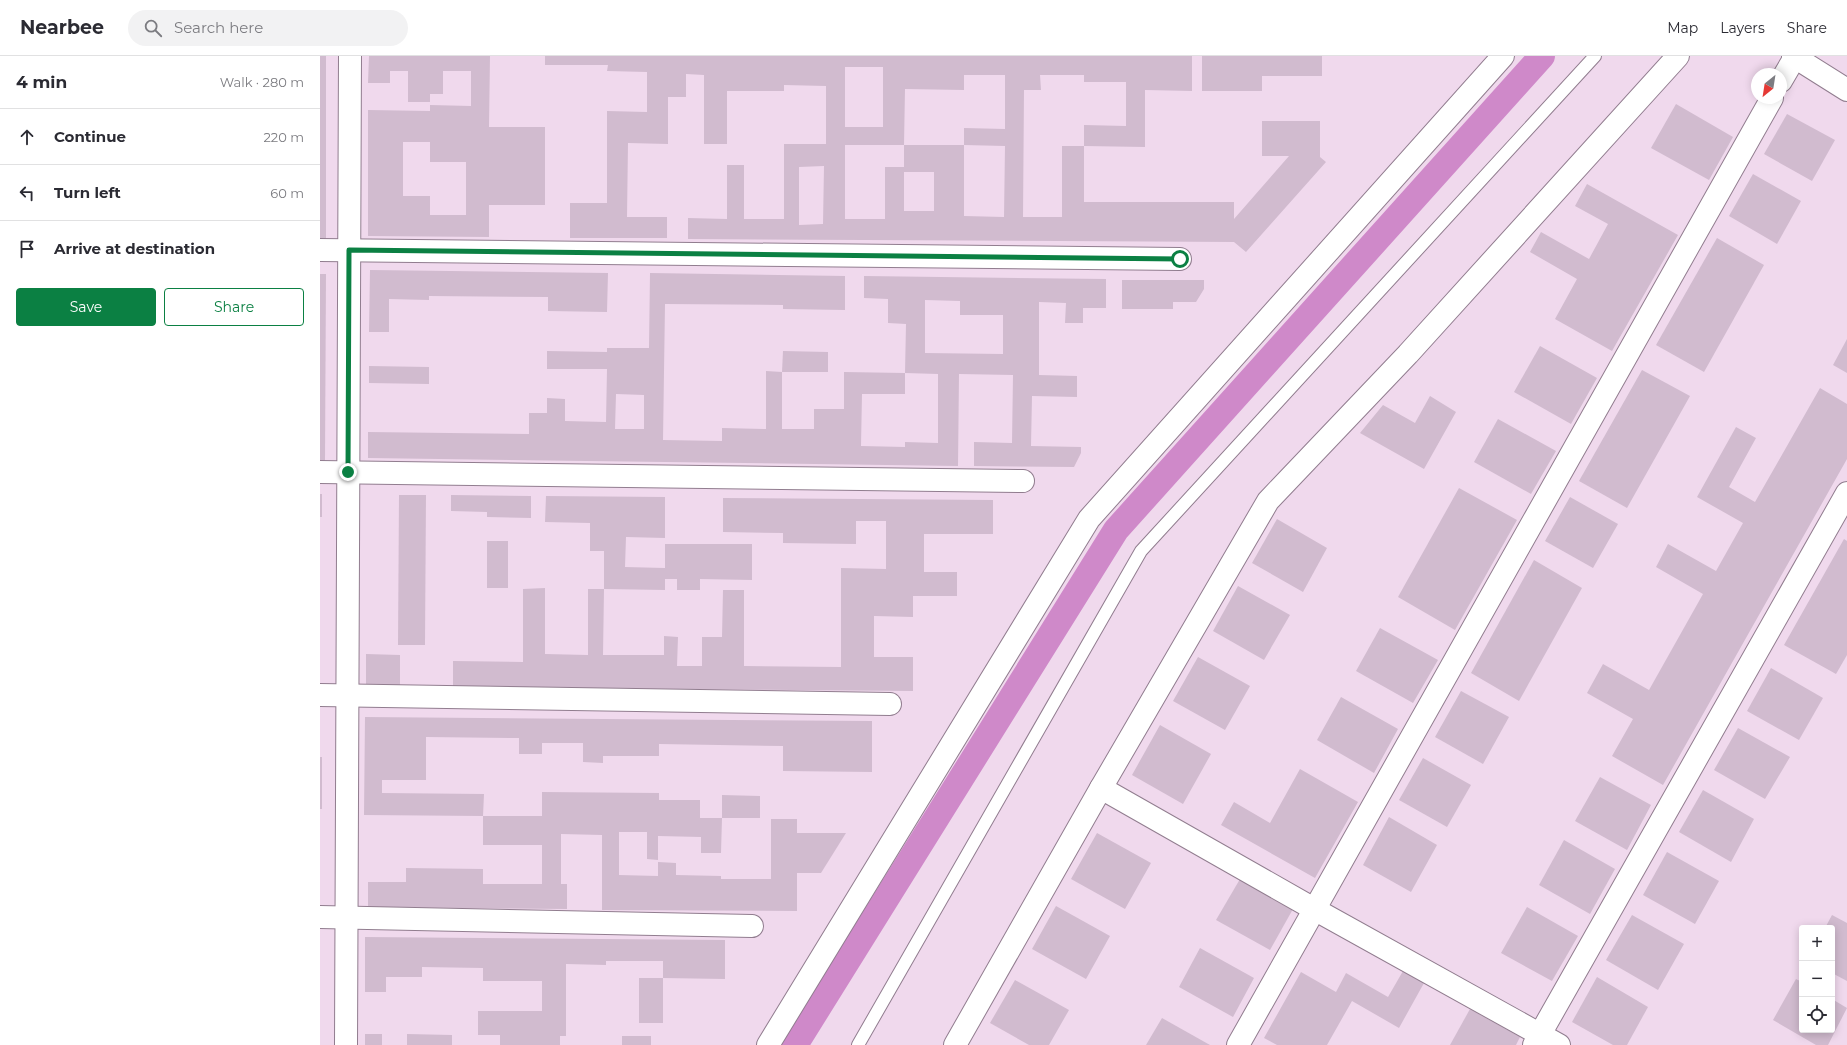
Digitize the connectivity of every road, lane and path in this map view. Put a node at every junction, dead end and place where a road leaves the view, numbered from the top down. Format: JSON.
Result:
{"nodes":[{"id":1,"x":350,"y":56,"type":"edge"},
{"id":2,"x":1503,"y":56,"type":"edge"},
{"id":3,"x":1595,"y":56,"type":"edge"},
{"id":4,"x":1678,"y":56,"type":"edge"},
{"id":5,"x":1794,"y":56,"type":"edge"},
{"id":6,"x":1787,"y":69,"type":"edge"},
{"id":7,"x":1847,"y":90,"type":"edge"},
{"id":8,"x":1769,"y":104,"type":"edge"},
{"id":9,"x":320,"y":250,"type":"edge"},
{"id":10,"x":349,"y":250,"type":"junction"},
{"id":11,"x":1180,"y":259,"type":"dead end"},
{"id":12,"x":320,"y":472,"type":"edge"},
{"id":13,"x":348,"y":472,"type":"junction"},
{"id":14,"x":1023,"y":481,"type":"dead end"},
{"id":15,"x":1847,"y":493,"type":"edge"},
{"id":16,"x":320,"y":695,"type":"edge"},
{"id":17,"x":347,"y":695,"type":"junction"},
{"id":18,"x":890,"y":704,"type":"dead end"},
{"id":19,"x":1101,"y":788,"type":"junction"},
{"id":20,"x":1314,"y":909,"type":"junction"},
{"id":21,"x":320,"y":917,"type":"edge"},
{"id":22,"x":346,"y":917,"type":"junction"},
{"id":23,"x":752,"y":926,"type":"dead end"},
{"id":24,"x":1537,"y":1040,"type":"edge"},
{"id":25,"x":346,"y":1045,"type":"edge"},
{"id":26,"x":768,"y":1045,"type":"edge"},
{"id":27,"x":858,"y":1045,"type":"edge"},
{"id":28,"x":955,"y":1045,"type":"edge"},
{"id":29,"x":1238,"y":1045,"type":"edge"},
{"id":30,"x":1559,"y":1045,"type":"edge"}],
"edges":[{"from":1,"to":10,"type":"street"},
{"from":2,"to":26,"type":"street"},
{"from":3,"to":27,"type":"lane"},
{"from":4,"to":19,"type":"street"},
{"from":5,"to":6,"type":"street"},
{"from":5,"to":7,"type":"street"},
{"from":8,"to":20,"type":"street"},
{"from":9,"to":10,"type":"street"},
{"from":10,"to":11,"type":"street"},
{"from":10,"to":13,"type":"street"},
{"from":12,"to":13,"type":"street"},
{"from":13,"to":14,"type":"street"},
{"from":13,"to":17,"type":"street"},
{"from":15,"to":24,"type":"street"},
{"from":16,"to":17,"type":"street"},
{"from":17,"to":18,"type":"street"},
{"from":17,"to":22,"type":"street"},
{"from":19,"to":20,"type":"street"},
{"from":19,"to":28,"type":"street"},
{"from":20,"to":24,"type":"street"},
{"from":20,"to":29,"type":"street"},
{"from":21,"to":22,"type":"street"},
{"from":22,"to":23,"type":"street"},
{"from":22,"to":25,"type":"street"},
{"from":24,"to":30,"type":"street"}]}
